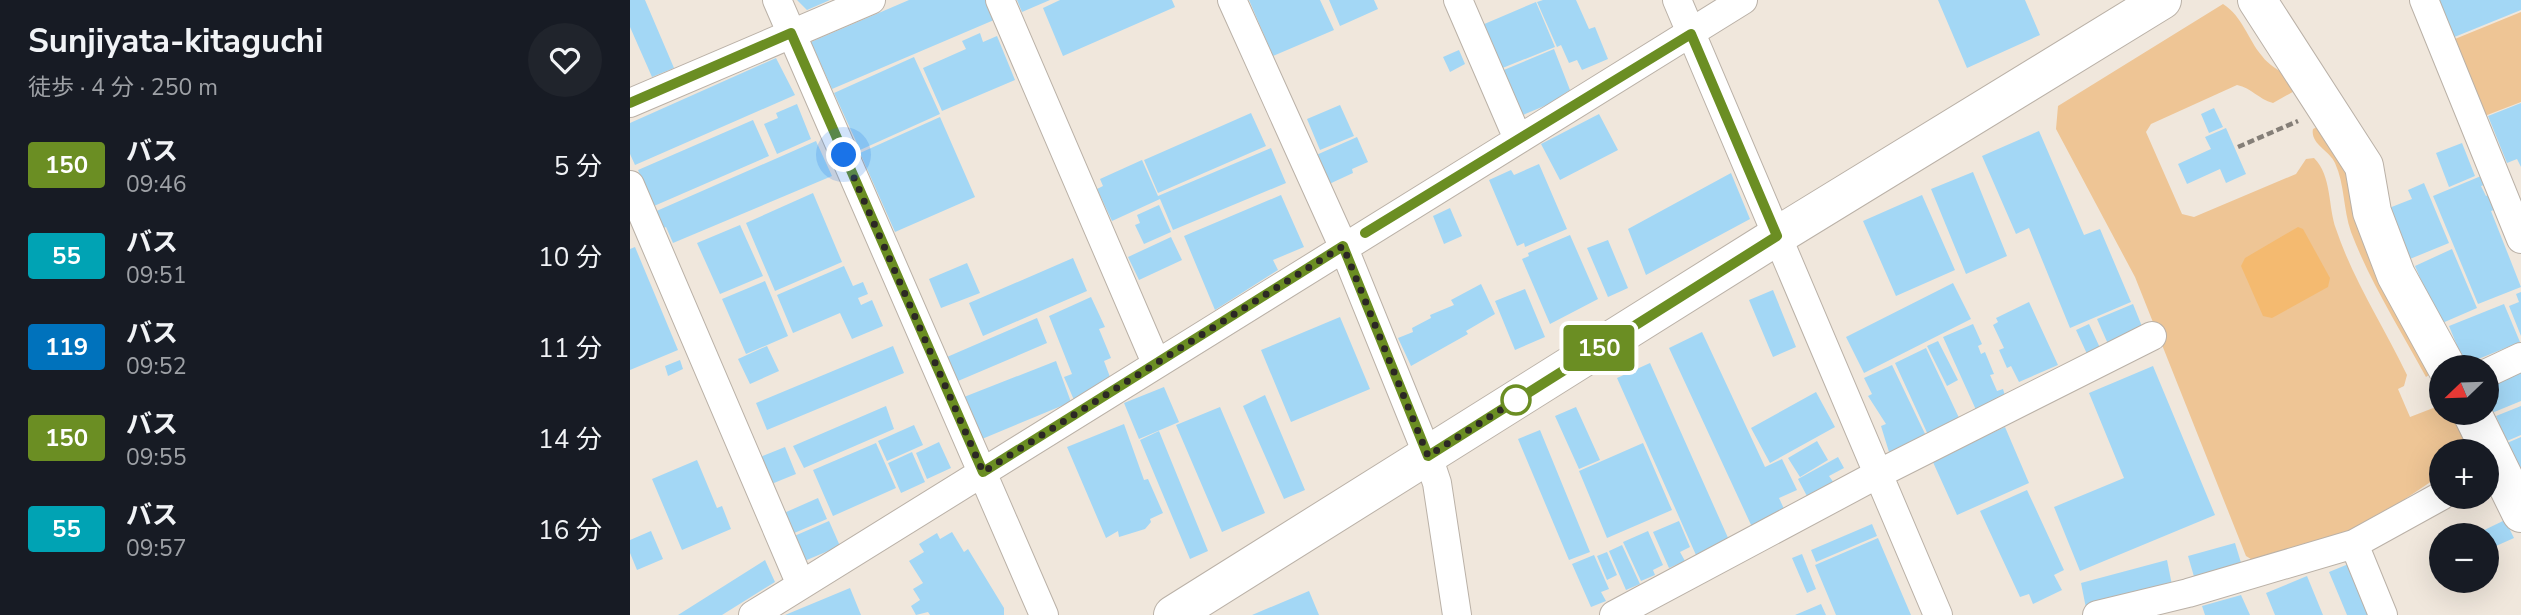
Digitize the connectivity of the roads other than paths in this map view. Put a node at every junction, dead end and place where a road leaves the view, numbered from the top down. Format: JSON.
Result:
{"nodes":[{"id":1,"x":777,"y":0,"type":"edge"},
{"id":2,"x":871,"y":0,"type":"edge"},
{"id":3,"x":1000,"y":0,"type":"edge"},
{"id":4,"x":1232,"y":0,"type":"edge"},
{"id":5,"x":1458,"y":0,"type":"edge"},
{"id":6,"x":1677,"y":0,"type":"edge"},
{"id":7,"x":1744,"y":0,"type":"edge"},
{"id":8,"x":2257,"y":0,"type":"edge"},
{"id":9,"x":2424,"y":0,"type":"edge"},
{"id":10,"x":2150,"y":3,"type":"edge"},
{"id":11,"x":791,"y":33,"type":"junction"},
{"id":12,"x":1691,"y":34,"type":"junction"},
{"id":13,"x":630,"y":103,"type":"edge"},
{"id":14,"x":1518,"y":139,"type":"junction"},
{"id":15,"x":630,"y":185,"type":"edge"},
{"id":16,"x":1777,"y":236,"type":"junction"},
{"id":17,"x":2521,"y":239,"type":"edge"},
{"id":18,"x":1343,"y":246,"type":"junction"},
{"id":19,"x":2152,"y":336,"type":"dead end"},
{"id":20,"x":2440,"y":355,"type":"edge"},
{"id":21,"x":2521,"y":357,"type":"edge"},
{"id":22,"x":1156,"y":363,"type":"junction"},
{"id":23,"x":2499,"y":367,"type":"edge"},
{"id":24,"x":2478,"y":425,"type":"edge"},
{"id":25,"x":1428,"y":456,"type":"junction"},
{"id":26,"x":983,"y":472,"type":"junction"},
{"id":27,"x":1878,"y":474,"type":"junction"},
{"id":28,"x":2509,"y":488,"type":"edge"},
{"id":29,"x":2429,"y":503,"type":"edge"},
{"id":30,"x":2354,"y":544,"type":"junction"},
{"id":31,"x":801,"y":585,"type":"junction"},
{"id":32,"x":2192,"y":604,"type":"edge"},
{"id":33,"x":753,"y":615,"type":"edge"},
{"id":34,"x":1044,"y":615,"type":"edge"},
{"id":35,"x":1173,"y":615,"type":"edge"},
{"id":36,"x":1457,"y":615,"type":"edge"},
{"id":37,"x":1614,"y":615,"type":"edge"},
{"id":38,"x":1938,"y":615,"type":"edge"},
{"id":39,"x":2096,"y":615,"type":"edge"},
{"id":40,"x":2383,"y":615,"type":"edge"}],
"edges":[{"from":1,"to":11,"type":"street"},
{"from":2,"to":11,"type":"street"},
{"from":3,"to":22,"type":"street"},
{"from":4,"to":18,"type":"street"},
{"from":5,"to":14,"type":"street"},
{"from":6,"to":12,"type":"street"},
{"from":7,"to":12,"type":"street"},
{"from":8,"to":20,"type":"street"},
{"from":9,"to":17,"type":"street"},
{"from":10,"to":16,"type":"street"},
{"from":11,"to":13,"type":"street"},
{"from":11,"to":26,"type":"street"},
{"from":12,"to":14,"type":"street"},
{"from":12,"to":16,"type":"street"},
{"from":14,"to":18,"type":"street"},
{"from":15,"to":31,"type":"street"},
{"from":16,"to":25,"type":"street"},
{"from":16,"to":27,"type":"street"},
{"from":18,"to":22,"type":"street"},
{"from":18,"to":25,"type":"street"},
{"from":19,"to":27,"type":"street"},
{"from":21,"to":23,"type":"street"},
{"from":22,"to":26,"type":"street"},
{"from":24,"to":28,"type":"street"},
{"from":25,"to":35,"type":"street"},
{"from":25,"to":36,"type":"street"},
{"from":26,"to":31,"type":"street"},
{"from":26,"to":34,"type":"street"},
{"from":27,"to":37,"type":"street"},
{"from":27,"to":38,"type":"street"},
{"from":29,"to":30,"type":"street"},
{"from":30,"to":32,"type":"street"},
{"from":30,"to":40,"type":"street"},
{"from":31,"to":33,"type":"street"},
{"from":32,"to":39,"type":"street"}]}
